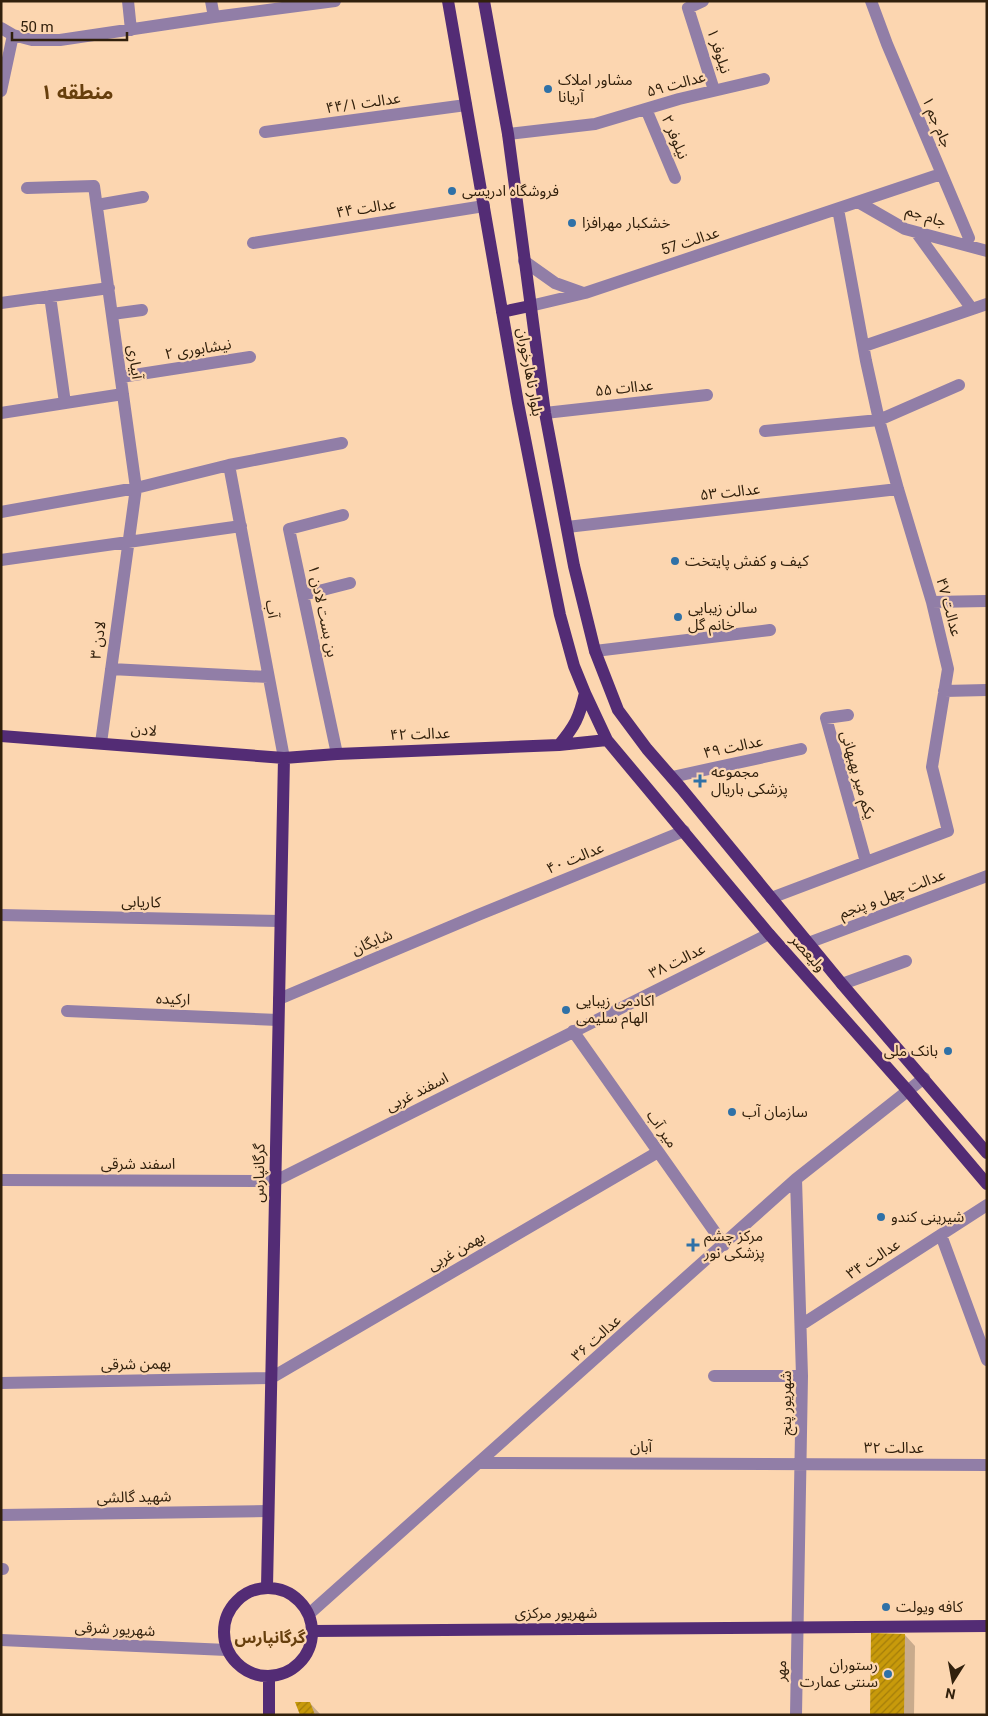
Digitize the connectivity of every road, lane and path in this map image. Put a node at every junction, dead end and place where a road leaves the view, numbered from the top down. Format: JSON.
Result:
{"nodes":[{"id":1,"x":128,"y":1,"type":"edge"},
{"id":2,"x":211,"y":1,"type":"edge"},
{"id":3,"x":335,"y":1,"type":"edge"},
{"id":4,"x":448,"y":1,"type":"edge"},
{"id":5,"x":484,"y":1,"type":"edge"},
{"id":6,"x":703,"y":1,"type":"edge"},
{"id":7,"x":871,"y":1,"type":"edge"},
{"id":8,"x":214,"y":17,"type":"junction"},
{"id":9,"x":1,"y":28,"type":"edge"},
{"id":10,"x":131,"y":30,"type":"junction"},
{"id":11,"x":13,"y":35,"type":"junction"},
{"id":12,"x":764,"y":79,"type":"dead end"},
{"id":13,"x":714,"y":90,"type":"junction"},
{"id":14,"x":1,"y":91,"type":"edge"},
{"id":15,"x":466,"y":105,"type":"junction"},
{"id":16,"x":646,"y":109,"type":"junction"},
{"id":17,"x":265,"y":132,"type":"dead end"},
{"id":18,"x":508,"y":134,"type":"junction"},
{"id":19,"x":941,"y":174,"type":"junction"},
{"id":20,"x":675,"y":178,"type":"dead end"},
{"id":21,"x":27,"y":188,"type":"dead end"},
{"id":22,"x":143,"y":197,"type":"dead end"},
{"id":23,"x":858,"y":202,"type":"junction"},
{"id":24,"x":97,"y":205,"type":"junction"},
{"id":25,"x":484,"y":206,"type":"junction"},
{"id":26,"x":838,"y":209,"type":"junction"},
{"id":27,"x":916,"y":232,"type":"junction"},
{"id":28,"x":969,"y":238,"type":"dead end"},
{"id":29,"x":253,"y":243,"type":"dead end"},
{"id":30,"x":987,"y":251,"type":"edge"},
{"id":31,"x":524,"y":261,"type":"junction"},
{"id":32,"x":109,"y":288,"type":"junction"},
{"id":33,"x":585,"y":293,"type":"junction"},
{"id":34,"x":50,"y":296,"type":"junction"},
{"id":35,"x":1,"y":303,"type":"edge"},
{"id":36,"x":987,"y":304,"type":"edge"},
{"id":37,"x":530,"y":306,"type":"junction"},
{"id":38,"x":142,"y":310,"type":"dead end"},
{"id":39,"x":972,"y":310,"type":"junction"},
{"id":40,"x":502,"y":312,"type":"junction"},
{"id":41,"x":112,"y":314,"type":"junction"},
{"id":42,"x":864,"y":346,"type":"junction"},
{"id":43,"x":250,"y":357,"type":"dead end"},
{"id":44,"x":121,"y":377,"type":"junction"},
{"id":45,"x":959,"y":385,"type":"dead end"},
{"id":46,"x":123,"y":394,"type":"junction"},
{"id":47,"x":707,"y":395,"type":"dead end"},
{"id":48,"x":65,"y":403,"type":"junction"},
{"id":49,"x":1,"y":413,"type":"edge"},
{"id":50,"x":545,"y":413,"type":"junction"},
{"id":51,"x":880,"y":420,"type":"junction"},
{"id":52,"x":765,"y":431,"type":"dead end"},
{"id":53,"x":342,"y":443,"type":"dead end"},
{"id":54,"x":229,"y":465,"type":"junction"},
{"id":55,"x":136,"y":488,"type":"junction"},
{"id":56,"x":898,"y":490,"type":"junction"},
{"id":57,"x":1,"y":512,"type":"edge"},
{"id":58,"x":343,"y":515,"type":"dead end"},
{"id":59,"x":240,"y":526,"type":"junction"},
{"id":60,"x":567,"y":527,"type":"junction"},
{"id":61,"x":129,"y":542,"type":"junction"},
{"id":62,"x":1,"y":560,"type":"edge"},
{"id":63,"x":350,"y":583,"type":"dead end"},
{"id":64,"x":303,"y":595,"type":"junction"},
{"id":65,"x":987,"y":601,"type":"edge"},
{"id":66,"x":932,"y":602,"type":"junction"},
{"id":67,"x":770,"y":630,"type":"dead end"},
{"id":68,"x":595,"y":651,"type":"junction"},
{"id":69,"x":111,"y":669,"type":"junction"},
{"id":70,"x":268,"y":677,"type":"junction"},
{"id":71,"x":987,"y":690,"type":"edge"},
{"id":72,"x":944,"y":691,"type":"junction"},
{"id":73,"x":586,"y":694,"type":"junction"},
{"id":74,"x":618,"y":710,"type":"joint"},
{"id":75,"x":848,"y":715,"type":"dead end"},
{"id":76,"x":1,"y":736,"type":"edge"},
{"id":77,"x":607,"y":740,"type":"junction"},
{"id":78,"x":100,"y":743,"type":"junction"},
{"id":79,"x":559,"y":745,"type":"junction"},
{"id":80,"x":801,"y":749,"type":"dead end"},
{"id":81,"x":337,"y":754,"type":"junction"},
{"id":82,"x":284,"y":758,"type":"junction"},
{"id":83,"x":672,"y":777,"type":"junction"},
{"id":84,"x":684,"y":831,"type":"junction"},
{"id":85,"x":866,"y":862,"type":"junction"},
{"id":86,"x":987,"y":876,"type":"edge"},
{"id":87,"x":771,"y":898,"type":"junction"},
{"id":88,"x":1,"y":915,"type":"edge"},
{"id":89,"x":478,"y":915,"type":"joint"},
{"id":90,"x":280,"y":921,"type":"junction"},
{"id":91,"x":769,"y":934,"type":"junction"},
{"id":92,"x":808,"y":943,"type":"junction"},
{"id":93,"x":906,"y":961,"type":"dead end"},
{"id":94,"x":842,"y":984,"type":"junction"},
{"id":95,"x":279,"y":999,"type":"junction"},
{"id":96,"x":67,"y":1012,"type":"dead end"},
{"id":97,"x":278,"y":1020,"type":"junction"},
{"id":98,"x":573,"y":1031,"type":"junction"},
{"id":99,"x":924,"y":1078,"type":"junction"},
{"id":100,"x":908,"y":1091,"type":"junction"},
{"id":101,"x":658,"y":1152,"type":"junction"},
{"id":102,"x":987,"y":1153,"type":"edge"},
{"id":103,"x":796,"y":1179,"type":"junction"},
{"id":104,"x":1,"y":1180,"type":"edge"},
{"id":105,"x":275,"y":1181,"type":"junction"},
{"id":106,"x":987,"y":1184,"type":"edge"},
{"id":107,"x":987,"y":1205,"type":"edge"},
{"id":108,"x":941,"y":1235,"type":"junction"},
{"id":109,"x":724,"y":1245,"type":"junction"},
{"id":110,"x":801,"y":1325,"type":"junction"},
{"id":111,"x":987,"y":1360,"type":"edge"},
{"id":112,"x":714,"y":1376,"type":"dead end"},
{"id":113,"x":802,"y":1376,"type":"junction"},
{"id":114,"x":271,"y":1378,"type":"junction"},
{"id":115,"x":1,"y":1383,"type":"edge"},
{"id":116,"x":480,"y":1463,"type":"junction"},
{"id":117,"x":802,"y":1464,"type":"junction"},
{"id":118,"x":987,"y":1465,"type":"edge"},
{"id":119,"x":268,"y":1511,"type":"junction"},
{"id":120,"x":1,"y":1516,"type":"edge"},
{"id":121,"x":267,"y":1587,"type":"junction"},
{"id":122,"x":309,"y":1614,"type":"junction"},
{"id":123,"x":987,"y":1626,"type":"edge"},
{"id":124,"x":799,"y":1628,"type":"junction"},
{"id":125,"x":313,"y":1631,"type":"junction"},
{"id":126,"x":1,"y":1640,"type":"edge"},
{"id":127,"x":227,"y":1650,"type":"junction"},
{"id":128,"x":269,"y":1677,"type":"junction"},
{"id":129,"x":269,"y":1715,"type":"edge"},
{"id":130,"x":796,"y":1715,"type":"edge"}],
"edges":[{"from":1,"to":10,"type":"street"},
{"from":2,"to":8,"type":"street"},
{"from":3,"to":8,"type":"street"},
{"from":4,"to":15,"type":"main road","name":"بلوار ناهارخوران"},
{"from":5,"to":18,"type":"main road","name":"بلوار ناهارخوران"},
{"from":6,"to":13,"type":"street","name":"۱ نیلوفر"},
{"from":7,"to":19,"type":"street","name":"۱ جام جم"},
{"from":8,"to":10,"type":"street"},
{"from":9,"to":11,"type":"street"},
{"from":10,"to":11,"type":"street"},
{"from":11,"to":14,"type":"street"},
{"from":12,"to":13,"type":"street","name":"عدالت ۵۹"},
{"from":13,"to":16,"type":"street","name":"عدالت ۵۹"},
{"from":15,"to":17,"type":"street","name":"۴۴/۱ عدالت"},
{"from":15,"to":25,"type":"main road","name":"بلوار ناهارخوران"},
{"from":16,"to":18,"type":"street","name":"عدالت ۵۹"},
{"from":16,"to":20,"type":"street","name":"۲ نیلوفر"},
{"from":18,"to":31,"type":"main road","name":"بلوار ناهارخوران"},
{"from":19,"to":23,"type":"street"},
{"from":19,"to":28,"type":"street","name":"۱ جام جم"},
{"from":21,"to":24,"type":"street","name":"آبیاری"},
{"from":22,"to":24,"type":"street"},
{"from":23,"to":26,"type":"street","name":"عدالت 57"},
{"from":23,"to":27,"type":"street","name":"جام جم"},
{"from":24,"to":32,"type":"street","name":"آبیاری"},
{"from":25,"to":29,"type":"street","name":"۴۴ عدالت"},
{"from":25,"to":40,"type":"main road","name":"بلوار ناهارخوران"},
{"from":26,"to":33,"type":"street","name":"عدالت 57"},
{"from":26,"to":42,"type":"street","name":"عدالت ۴۷"},
{"from":27,"to":30,"type":"street","name":"جام جم"},
{"from":27,"to":39,"type":"street"},
{"from":31,"to":33,"type":"street"},
{"from":31,"to":37,"type":"main road","name":"بلوار ناهارخوران"},
{"from":32,"to":34,"type":"street"},
{"from":32,"to":41,"type":"street","name":"آبیاری"},
{"from":33,"to":37,"type":"street","name":"عدالت 57"},
{"from":34,"to":35,"type":"street"},
{"from":34,"to":48,"type":"street"},
{"from":36,"to":39,"type":"street"},
{"from":37,"to":40,"type":"main road"},
{"from":37,"to":50,"type":"main road","name":"بلوار ناهارخوران"},
{"from":38,"to":41,"type":"street"},
{"from":39,"to":42,"type":"street"},
{"from":40,"to":73,"type":"main road","name":"بلوار ناهارخوران"},
{"from":41,"to":44,"type":"street","name":"آبیاری"},
{"from":42,"to":51,"type":"street","name":"عدالت ۴۷"},
{"from":43,"to":44,"type":"street","name":"نیشابوری ۲"},
{"from":44,"to":46,"type":"street","name":"آبیاری"},
{"from":45,"to":51,"type":"street"},
{"from":46,"to":48,"type":"street"},
{"from":46,"to":55,"type":"street","name":"آبیاری"},
{"from":47,"to":50,"type":"street","name":"عداات ۵۵"},
{"from":48,"to":49,"type":"street"},
{"from":50,"to":60,"type":"main road","name":"بلوار ناهارخوران"},
{"from":51,"to":52,"type":"street"},
{"from":51,"to":56,"type":"street","name":"عدالت ۴۷"},
{"from":53,"to":54,"type":"street"},
{"from":54,"to":55,"type":"street"},
{"from":54,"to":59,"type":"street","name":"آب"},
{"from":55,"to":57,"type":"street"},
{"from":55,"to":61,"type":"street","name":"آبیاری"},
{"from":56,"to":60,"type":"street","name":"عدالت ۵۳"},
{"from":56,"to":66,"type":"street","name":"عدالت ۴۷"},
{"from":58,"to":64,"type":"street","name":"۱ بن بست لادن"},
{"from":59,"to":61,"type":"street"},
{"from":59,"to":70,"type":"street","name":"آب"},
{"from":60,"to":68,"type":"main road","name":"بلوار ناهارخوران"},
{"from":61,"to":62,"type":"street"},
{"from":61,"to":69,"type":"street","name":"۳ لادن"},
{"from":63,"to":64,"type":"street"},
{"from":64,"to":81,"type":"street","name":"۱ بن بست لادن"},
{"from":65,"to":66,"type":"street"},
{"from":66,"to":72,"type":"street","name":"عدالت ۴۷"},
{"from":67,"to":68,"type":"street"},
{"from":68,"to":74,"type":"main road","name":"بلوار ناهارخوران"},
{"from":69,"to":70,"type":"street"},
{"from":69,"to":78,"type":"street","name":"۳ لادن"},
{"from":70,"to":82,"type":"street","name":"آب"},
{"from":71,"to":72,"type":"street"},
{"from":72,"to":85,"type":"street","name":"عدالت ۴۷"},
{"from":73,"to":77,"type":"main road","name":"بلوار ناهارخوران"},
{"from":73,"to":79,"type":"main road"},
{"from":74,"to":83,"type":"main road","name":"ولیعصر"},
{"from":75,"to":85,"type":"street","name":"یکم میر بهبهانی"},
{"from":76,"to":78,"type":"main road","name":"لادن"},
{"from":77,"to":79,"type":"main road","name":"عدالت ۴۲"},
{"from":77,"to":84,"type":"main road","name":"ولیعصر"},
{"from":78,"to":82,"type":"main road","name":"لادن"},
{"from":79,"to":81,"type":"main road","name":"عدالت ۴۲"},
{"from":80,"to":83,"type":"street","name":"عدالت ۴۹"},
{"from":81,"to":82,"type":"main road","name":"عدالت ۴۲"},
{"from":82,"to":90,"type":"main road","name":"گرگانپارس"},
{"from":83,"to":87,"type":"main road","name":"ولیعصر"},
{"from":84,"to":89,"type":"street","name":"عدالت ۴۰"},
{"from":84,"to":91,"type":"main road","name":"ولیعصر"},
{"from":85,"to":87,"type":"street","name":"عدالت ۴۷"},
{"from":86,"to":92,"type":"street","name":"عدالت چهل و پنجم"},
{"from":87,"to":92,"type":"main road","name":"ولیعصر"},
{"from":88,"to":90,"type":"street","name":"کاریابی"},
{"from":89,"to":95,"type":"street","name":"شایگان"},
{"from":90,"to":95,"type":"main road","name":"گرگانپارس"},
{"from":91,"to":98,"type":"street","name":"عدالت ۳۸"},
{"from":91,"to":100,"type":"main road","name":"ولیعصر"},
{"from":92,"to":94,"type":"main road","name":"ولیعصر"},
{"from":93,"to":94,"type":"street"},
{"from":94,"to":99,"type":"main road","name":"ولیعصر"},
{"from":95,"to":97,"type":"main road","name":"گرگانپارس"},
{"from":96,"to":97,"type":"street","name":"ارکیده"},
{"from":97,"to":105,"type":"main road","name":"گرگانپارس"},
{"from":98,"to":101,"type":"street","name":"میر آب"},
{"from":98,"to":105,"type":"street","name":"اسفند غربی"},
{"from":99,"to":100,"type":"street","name":"عدالت ۳۶"},
{"from":99,"to":102,"type":"main road","name":"ولیعصر"},
{"from":100,"to":103,"type":"street","name":"عدالت ۳۶"},
{"from":100,"to":106,"type":"main road","name":"ولیعصر"},
{"from":101,"to":109,"type":"street","name":"میر آب"},
{"from":101,"to":114,"type":"street","name":"بهمن غربی"},
{"from":103,"to":109,"type":"street","name":"عدالت ۳۶"},
{"from":103,"to":110,"type":"street","name":"شهریور پنج"},
{"from":104,"to":105,"type":"street","name":"اسفند شرقی"},
{"from":105,"to":114,"type":"main road","name":"گرگانپارس"},
{"from":107,"to":108,"type":"street","name":"عدالت ۳۴"},
{"from":108,"to":110,"type":"street","name":"عدالت ۳۴"},
{"from":108,"to":111,"type":"street"},
{"from":109,"to":116,"type":"street","name":"عدالت ۳۶"},
{"from":110,"to":113,"type":"street","name":"شهریور پنج"},
{"from":112,"to":113,"type":"street"},
{"from":113,"to":117,"type":"street","name":"شهریور پنج"},
{"from":114,"to":115,"type":"street","name":"بهمن شرقی"},
{"from":114,"to":119,"type":"main road","name":"گرگانپارس"},
{"from":116,"to":117,"type":"street","name":"آبان"},
{"from":116,"to":122,"type":"street","name":"عدالت ۳۶"},
{"from":117,"to":118,"type":"street","name":"عدالت ۳۲"},
{"from":117,"to":124,"type":"street","name":"شهریور پنج"},
{"from":119,"to":120,"type":"street","name":"شهید گالشی"},
{"from":119,"to":121,"type":"main road","name":"گرگانپارس"},
{"from":121,"to":122,"type":"main road"},
{"from":121,"to":127,"type":"main road"},
{"from":122,"to":125,"type":"main road"},
{"from":123,"to":124,"type":"main road","name":"شهریور مرکزی"},
{"from":124,"to":125,"type":"main road","name":"شهریور مرکزی"},
{"from":124,"to":130,"type":"street","name":"مهر"},
{"from":125,"to":128,"type":"main road"},
{"from":126,"to":127,"type":"street","name":"شهریور شرقی"},
{"from":127,"to":128,"type":"main road"},
{"from":128,"to":129,"type":"main road"}]}
